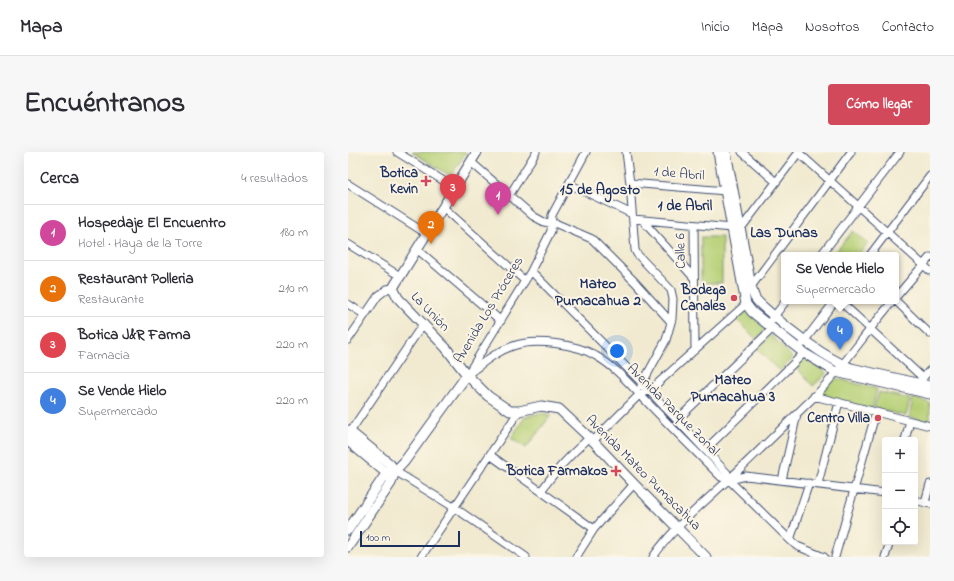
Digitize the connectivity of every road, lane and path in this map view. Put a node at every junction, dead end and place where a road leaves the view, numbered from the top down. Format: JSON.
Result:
{"nodes":[{"id":1,"x":397,"y":152,"type":"edge"},
{"id":2,"x":477,"y":152,"type":"edge"},
{"id":3,"x":536,"y":152,"type":"edge"},
{"id":4,"x":586,"y":152,"type":"edge"},
{"id":5,"x":626,"y":152,"type":"edge"},
{"id":6,"x":718,"y":152,"type":"edge"},
{"id":7,"x":726,"y":152,"type":"edge"},
{"id":8,"x":742,"y":152,"type":"edge"},
{"id":9,"x":798,"y":152,"type":"edge"},
{"id":10,"x":851,"y":152,"type":"edge"},
{"id":11,"x":900,"y":152,"type":"edge"},
{"id":12,"x":471,"y":162,"type":"junction"},
{"id":13,"x":930,"y":176,"type":"edge"},
{"id":14,"x":830,"y":181,"type":"junction"},
{"id":15,"x":776,"y":182,"type":"junction"},
{"id":16,"x":630,"y":183,"type":"junction"},
{"id":17,"x":348,"y":184,"type":"edge"},
{"id":18,"x":569,"y":184,"type":"junction"},
{"id":19,"x":455,"y":188,"type":"junction"},
{"id":20,"x":726,"y":191,"type":"junction"},
{"id":21,"x":509,"y":196,"type":"junction"},
{"id":22,"x":858,"y":206,"type":"junction"},
{"id":23,"x":443,"y":207,"type":"junction"},
{"id":24,"x":633,"y":216,"type":"junction"},
{"id":25,"x":642,"y":220,"type":"junction"},
{"id":26,"x":552,"y":223,"type":"junction"},
{"id":27,"x":694,"y":225,"type":"junction"},
{"id":28,"x":736,"y":231,"type":"junction"},
{"id":29,"x":887,"y":232,"type":"junction"},
{"id":30,"x":427,"y":234,"type":"junction"},
{"id":31,"x":348,"y":244,"type":"edge"},
{"id":32,"x":417,"y":249,"type":"junction"},
{"id":33,"x":825,"y":252,"type":"edge"},
{"id":34,"x":872,"y":252,"type":"edge"},
{"id":35,"x":930,"y":257,"type":"edge"},
{"id":36,"x":923,"y":265,"type":"junction"},
{"id":37,"x":531,"y":271,"type":"junction"},
{"id":38,"x":930,"y":271,"type":"edge"},
{"id":39,"x":400,"y":276,"type":"junction"},
{"id":40,"x":694,"y":278,"type":"junction"},
{"id":41,"x":525,"y":281,"type":"junction"},
{"id":42,"x":751,"y":286,"type":"junction"},
{"id":43,"x":393,"y":288,"type":"junction"},
{"id":44,"x":899,"y":293,"type":"edge"},
{"id":45,"x":745,"y":299,"type":"junction"},
{"id":46,"x":348,"y":304,"type":"edge"},
{"id":47,"x":784,"y":304,"type":"edge"},
{"id":48,"x":833,"y":304,"type":"edge"},
{"id":49,"x":843,"y":304,"type":"edge"},
{"id":50,"x":890,"y":304,"type":"edge"},
{"id":51,"x":899,"y":304,"type":"edge"},
{"id":52,"x":365,"y":315,"type":"junction"},
{"id":53,"x":774,"y":316,"type":"junction"},
{"id":54,"x":501,"y":321,"type":"junction"},
{"id":55,"x":671,"y":322,"type":"junction"},
{"id":56,"x":423,"y":324,"type":"junction"},
{"id":57,"x":770,"y":326,"type":"junction"},
{"id":58,"x":870,"y":328,"type":"junction"},
{"id":59,"x":930,"y":334,"type":"edge"},
{"id":60,"x":348,"y":340,"type":"edge"},
{"id":61,"x":805,"y":340,"type":"junction"},
{"id":62,"x":695,"y":350,"type":"junction"},
{"id":63,"x":801,"y":351,"type":"junction"},
{"id":64,"x":839,"y":368,"type":"junction"},
{"id":65,"x":930,"y":370,"type":"edge"},
{"id":66,"x":467,"y":375,"type":"junction"},
{"id":67,"x":921,"y":380,"type":"junction"},
{"id":68,"x":642,"y":383,"type":"junction"},
{"id":69,"x":930,"y":386,"type":"edge"},
{"id":70,"x":649,"y":391,"type":"junction"},
{"id":71,"x":912,"y":391,"type":"junction"},
{"id":72,"x":640,"y":394,"type":"junction"},
{"id":73,"x":930,"y":394,"type":"edge"},
{"id":74,"x":814,"y":396,"type":"junction"},
{"id":75,"x":840,"y":402,"type":"junction"},
{"id":76,"x":519,"y":411,"type":"junction"},
{"id":77,"x":876,"y":412,"type":"junction"},
{"id":78,"x":797,"y":413,"type":"junction"},
{"id":79,"x":677,"y":420,"type":"junction"},
{"id":80,"x":910,"y":420,"type":"junction"},
{"id":81,"x":786,"y":424,"type":"junction"},
{"id":82,"x":930,"y":426,"type":"edge"},
{"id":83,"x":794,"y":427,"type":"junction"},
{"id":84,"x":348,"y":434,"type":"edge"},
{"id":85,"x":906,"y":437,"type":"edge"},
{"id":86,"x":591,"y":439,"type":"junction"},
{"id":87,"x":705,"y":450,"type":"junction"},
{"id":88,"x":490,"y":455,"type":"junction"},
{"id":89,"x":395,"y":471,"type":"junction"},
{"id":90,"x":729,"y":480,"type":"junction"},
{"id":91,"x":782,"y":480,"type":"junction"},
{"id":92,"x":809,"y":483,"type":"junction"},
{"id":93,"x":634,"y":484,"type":"junction"},
{"id":94,"x":818,"y":484,"type":"junction"},
{"id":95,"x":930,"y":484,"type":"edge"},
{"id":96,"x":855,"y":488,"type":"junction"},
{"id":97,"x":541,"y":491,"type":"junction"},
{"id":98,"x":882,"y":492,"type":"edge"},
{"id":99,"x":918,"y":501,"type":"edge"},
{"id":100,"x":928,"y":503,"type":"edge"},
{"id":101,"x":455,"y":508,"type":"junction"},
{"id":102,"x":677,"y":528,"type":"junction"},
{"id":103,"x":594,"y":529,"type":"junction"},
{"id":104,"x":348,"y":530,"type":"edge"},
{"id":105,"x":790,"y":540,"type":"junction"},
{"id":106,"x":889,"y":545,"type":"edge"},
{"id":107,"x":797,"y":546,"type":"junction"},
{"id":108,"x":348,"y":547,"type":"edge"},
{"id":109,"x":421,"y":557,"type":"edge"},
{"id":110,"x":526,"y":557,"type":"edge"},
{"id":111,"x":576,"y":557,"type":"edge"},
{"id":112,"x":653,"y":557,"type":"edge"},
{"id":113,"x":706,"y":557,"type":"edge"},
{"id":114,"x":813,"y":557,"type":"edge"},
{"id":115,"x":824,"y":557,"type":"edge"},
{"id":116,"x":835,"y":557,"type":"edge"},
{"id":117,"x":885,"y":557,"type":"edge"}],
"edges":[{"from":1,"to":19,"type":"street"},
{"from":2,"to":12,"type":"street","name":"La Unión"},
{"from":3,"to":21,"type":"street"},
{"from":4,"to":18,"type":"street","name":"Avenida Los Próceres"},
{"from":5,"to":16,"type":"street"},
{"from":6,"to":20,"type":"street"},
{"from":7,"to":28,"type":"street"},
{"from":8,"to":15,"type":"street"},
{"from":9,"to":14,"type":"street"},
{"from":9,"to":15,"type":"street"},
{"from":10,"to":14,"type":"street"},
{"from":11,"to":22,"type":"street"},
{"from":12,"to":19,"type":"street","name":"La Unión"},
{"from":12,"to":21,"type":"street"},
{"from":13,"to":29,"type":"street"},
{"from":14,"to":22,"type":"street"},
{"from":14,"to":42,"type":"street"},
{"from":15,"to":28,"type":"street"},
{"from":16,"to":20,"type":"street","name":"1 de Abril"},
{"from":16,"to":24,"type":"street"},
{"from":17,"to":30,"type":"street"},
{"from":18,"to":24,"type":"street"},
{"from":18,"to":26,"type":"street","name":"Avenida Los Próceres"},
{"from":19,"to":23,"type":"street","name":"La Unión"},
{"from":20,"to":28,"type":"street"},
{"from":21,"to":26,"type":"street"},
{"from":22,"to":29,"type":"street"},
{"from":22,"to":33,"type":"street"},
{"from":23,"to":30,"type":"street","name":"La Unión"},
{"from":23,"to":41,"type":"street"},
{"from":24,"to":25,"type":"street"},
{"from":24,"to":55,"type":"street"},
{"from":25,"to":27,"type":"street"},
{"from":25,"to":40,"type":"street"},
{"from":26,"to":37,"type":"street","name":"Avenida Los Próceres"},
{"from":26,"to":55,"type":"street"},
{"from":27,"to":28,"type":"street"},
{"from":27,"to":40,"type":"street","name":"Calle 6"},
{"from":28,"to":42,"type":"street"},
{"from":28,"to":45,"type":"street"},
{"from":29,"to":34,"type":"street"},
{"from":29,"to":36,"type":"street"},
{"from":30,"to":32,"type":"street","name":"La Unión"},
{"from":31,"to":39,"type":"street"},
{"from":32,"to":39,"type":"street","name":"La Unión"},
{"from":32,"to":54,"type":"street"},
{"from":35,"to":36,"type":"street"},
{"from":36,"to":38,"type":"street"},
{"from":36,"to":44,"type":"street"},
{"from":37,"to":41,"type":"street","name":"Avenida Los Próceres"},
{"from":37,"to":68,"type":"street","name":"Avenida Parque Zonal"},
{"from":39,"to":43,"type":"street","name":"La Unión"},
{"from":40,"to":62,"type":"street","name":"Calle 6"},
{"from":41,"to":54,"type":"street","name":"Avenida Los Próceres"},
{"from":42,"to":45,"type":"street"},
{"from":42,"to":53,"type":"street"},
{"from":43,"to":52,"type":"street"},
{"from":43,"to":56,"type":"street","name":"La Unión"},
{"from":45,"to":57,"type":"street"},
{"from":45,"to":62,"type":"street"},
{"from":46,"to":52,"type":"street"},
{"from":47,"to":53,"type":"street"},
{"from":48,"to":61,"type":"street"},
{"from":49,"to":58,"type":"street"},
{"from":50,"to":58,"type":"street"},
{"from":51,"to":59,"type":"street"},
{"from":52,"to":60,"type":"street"},
{"from":53,"to":57,"type":"street"},
{"from":53,"to":61,"type":"street"},
{"from":54,"to":66,"type":"street","name":"Avenida Los Próceres"},
{"from":55,"to":68,"type":"street"},
{"from":56,"to":66,"type":"street","name":"La Unión"},
{"from":56,"to":84,"type":"street"},
{"from":57,"to":63,"type":"street"},
{"from":57,"to":79,"type":"street"},
{"from":58,"to":64,"type":"street"},
{"from":58,"to":67,"type":"street"},
{"from":61,"to":63,"type":"street"},
{"from":61,"to":64,"type":"street"},
{"from":62,"to":70,"type":"street"},
{"from":63,"to":64,"type":"street"},
{"from":63,"to":87,"type":"street"},
{"from":64,"to":67,"type":"street"},
{"from":64,"to":71,"type":"street"},
{"from":64,"to":74,"type":"street"},
{"from":65,"to":67,"type":"street"},
{"from":66,"to":72,"type":"street","name":"Avenida Parque Zonal"},
{"from":66,"to":76,"type":"street","name":"La Unión"},
{"from":66,"to":89,"type":"street","name":"Avenida Los Próceres"},
{"from":67,"to":69,"type":"street"},
{"from":67,"to":71,"type":"street"},
{"from":68,"to":70,"type":"street","name":"Avenida Parque Zonal"},
{"from":68,"to":72,"type":"street"},
{"from":70,"to":72,"type":"street"},
{"from":70,"to":79,"type":"street","name":"Avenida Parque Zonal"},
{"from":71,"to":73,"type":"street"},
{"from":72,"to":86,"type":"street"},
{"from":72,"to":90,"type":"street","name":"Avenida Parque Zonal"},
{"from":74,"to":75,"type":"street"},
{"from":74,"to":78,"type":"street"},
{"from":75,"to":77,"type":"street"},
{"from":75,"to":94,"type":"street"},
{"from":76,"to":86,"type":"street","name":"Avenida Mateo Pumacahua"},
{"from":76,"to":88,"type":"street"},
{"from":77,"to":80,"type":"street"},
{"from":77,"to":96,"type":"street"},
{"from":78,"to":81,"type":"street"},
{"from":78,"to":83,"type":"street"},
{"from":79,"to":87,"type":"street","name":"Avenida Parque Zonal"},
{"from":80,"to":82,"type":"street"},
{"from":80,"to":85,"type":"street"},
{"from":81,"to":83,"type":"street"},
{"from":81,"to":90,"type":"street"},
{"from":83,"to":91,"type":"street"},
{"from":84,"to":89,"type":"street"},
{"from":86,"to":93,"type":"street","name":"Avenida Mateo Pumacahua"},
{"from":86,"to":97,"type":"street"},
{"from":87,"to":90,"type":"street","name":"Avenida Parque Zonal"},
{"from":88,"to":97,"type":"street"},
{"from":88,"to":101,"type":"street"},
{"from":89,"to":101,"type":"street"},
{"from":89,"to":104,"type":"street","name":"Avenida Los Próceres"},
{"from":89,"to":108,"type":"street","name":"Avenida Los Próceres"},
{"from":90,"to":91,"type":"street"},
{"from":90,"to":102,"type":"street"},
{"from":90,"to":105,"type":"street","name":"Avenida Parque Zonal"},
{"from":91,"to":92,"type":"street"},
{"from":92,"to":94,"type":"street"},
{"from":92,"to":105,"type":"street"},
{"from":93,"to":102,"type":"street","name":"Avenida Mateo Pumacahua"},
{"from":93,"to":103,"type":"street"},
{"from":94,"to":96,"type":"street"},
{"from":95,"to":100,"type":"street"},
{"from":96,"to":98,"type":"street"},
{"from":96,"to":116,"type":"street"},
{"from":97,"to":103,"type":"street"},
{"from":99,"to":100,"type":"street"},
{"from":101,"to":109,"type":"street"},
{"from":101,"to":110,"type":"street"},
{"from":102,"to":112,"type":"street"},
{"from":102,"to":113,"type":"street","name":"Avenida Mateo Pumacahua"},
{"from":103,"to":111,"type":"street"},
{"from":105,"to":107,"type":"street","name":"Avenida Parque Zonal"},
{"from":106,"to":117,"type":"street"},
{"from":107,"to":114,"type":"street"},
{"from":107,"to":115,"type":"street","name":"Avenida Parque Zonal"}]}
